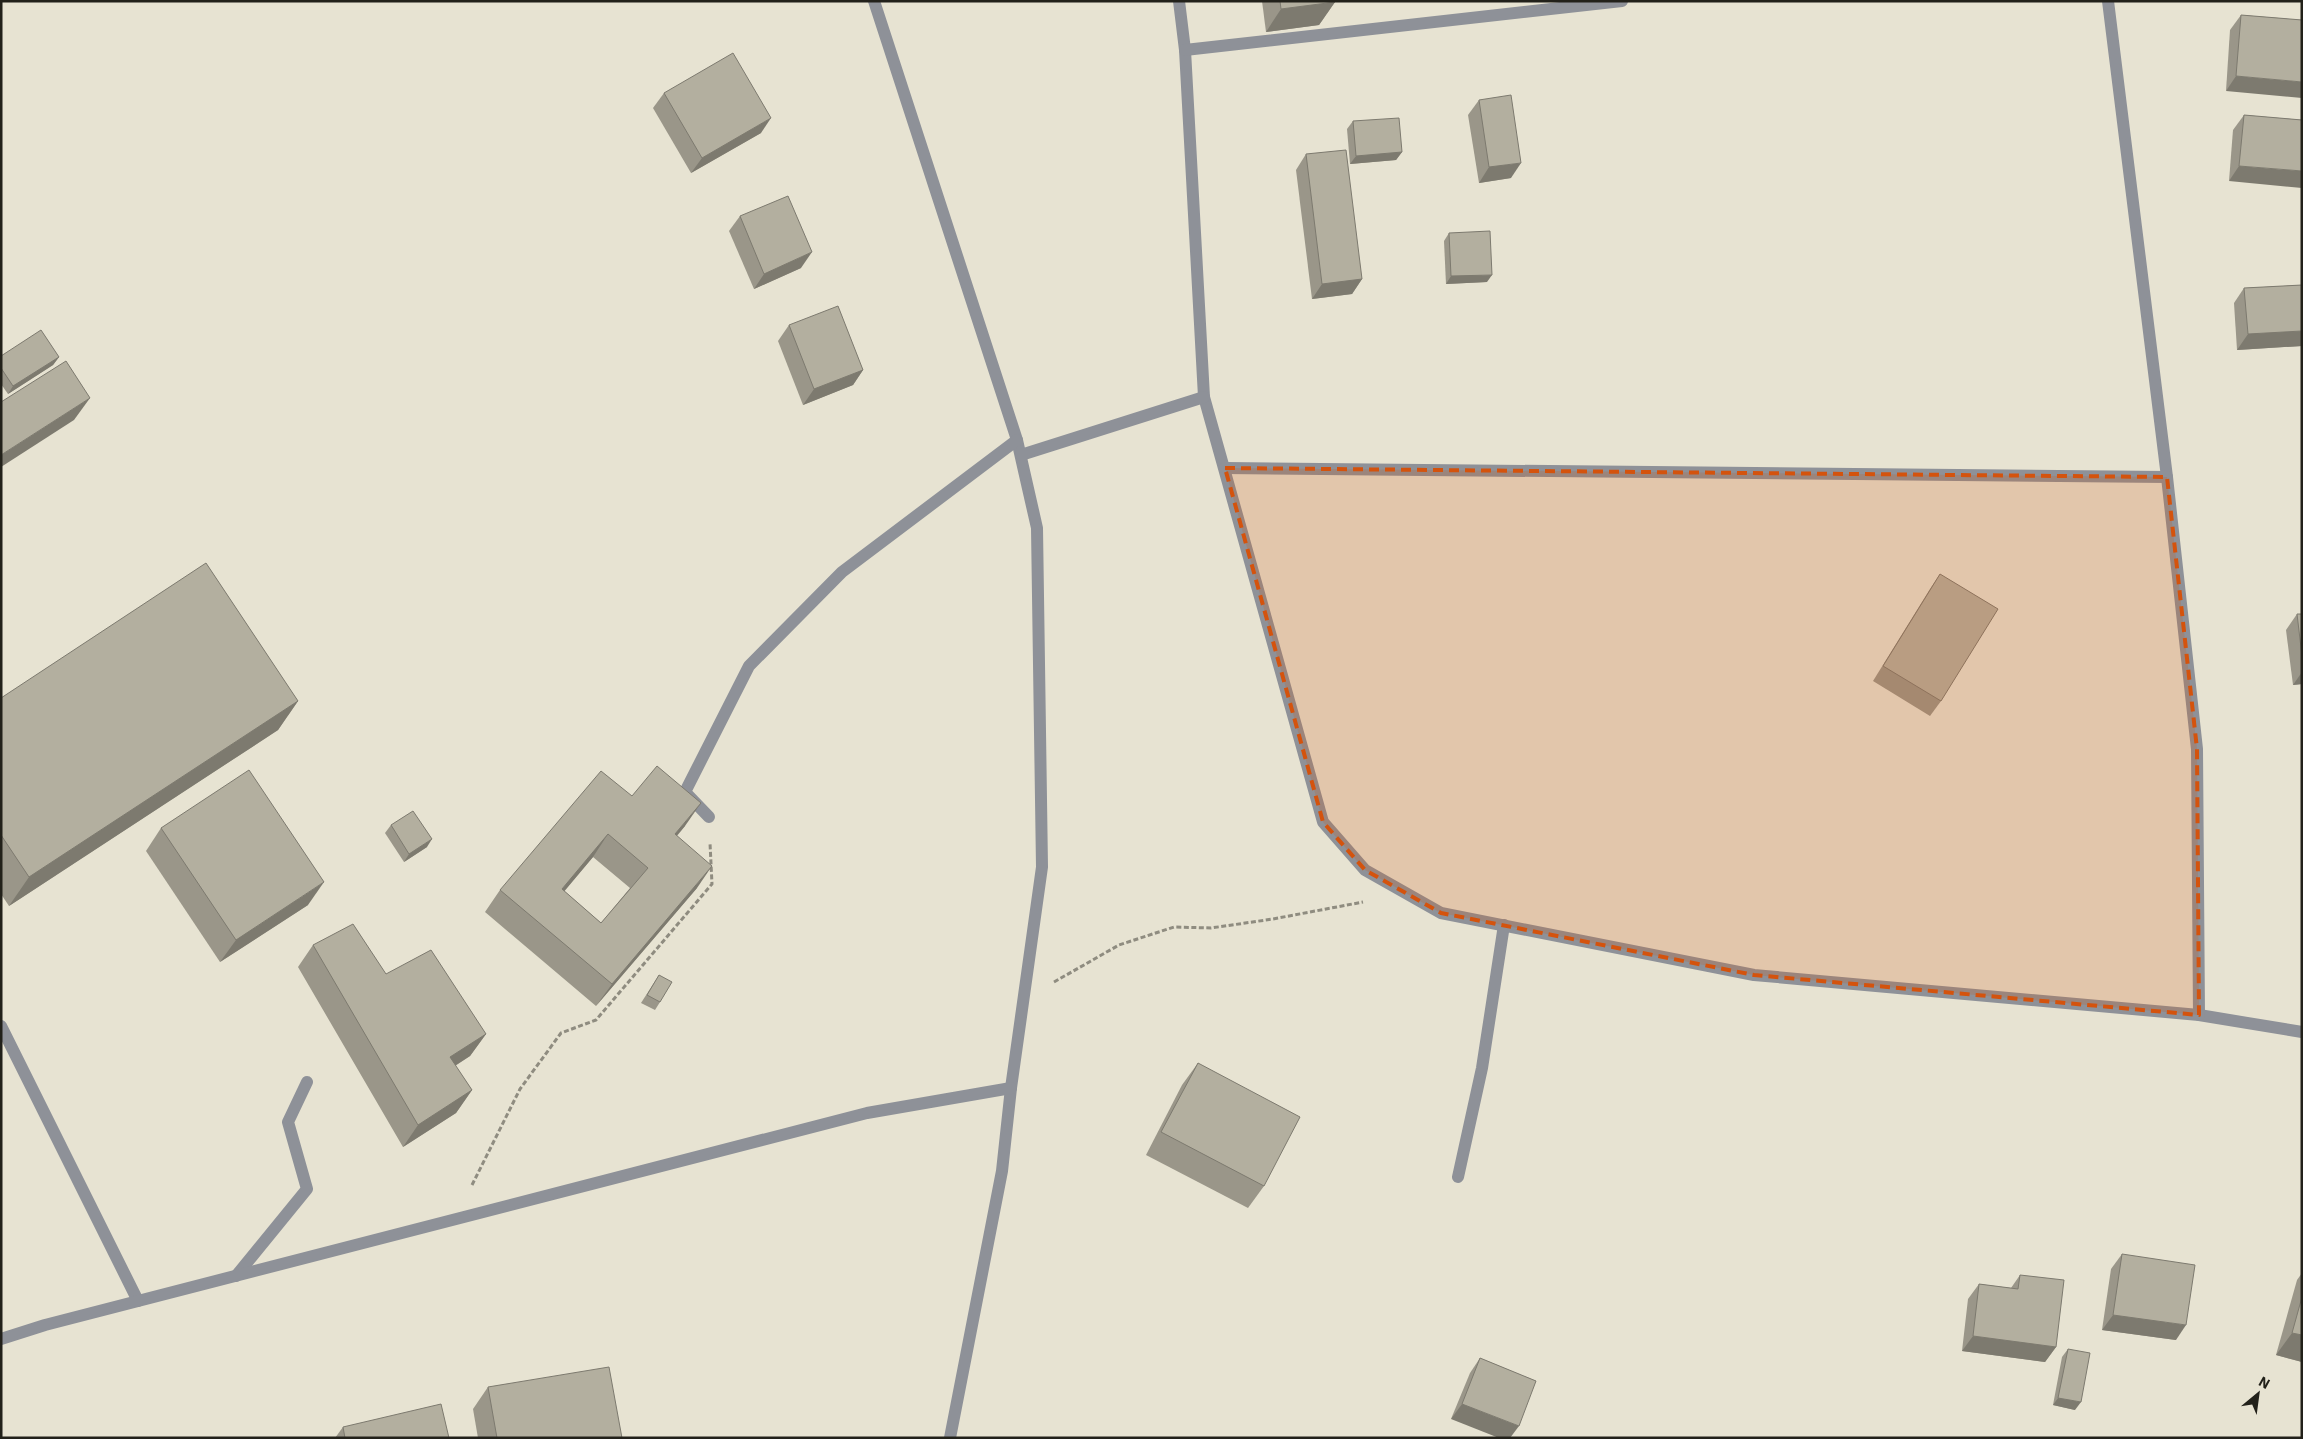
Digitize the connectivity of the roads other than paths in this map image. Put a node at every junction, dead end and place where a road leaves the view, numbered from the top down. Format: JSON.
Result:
{"nodes":[{"id":1,"x":874,"y":1,"type":"edge"},
{"id":2,"x":1179,"y":1,"type":"edge"},
{"id":3,"x":1622,"y":1,"type":"edge"},
{"id":4,"x":2108,"y":1,"type":"edge"},
{"id":5,"x":1185,"y":50,"type":"junction"},
{"id":6,"x":1204,"y":397,"type":"junction"},
{"id":7,"x":1017,"y":440,"type":"junction"},
{"id":8,"x":1021,"y":455,"type":"junction"},
{"id":9,"x":1225,"y":468,"type":"junction"},
{"id":10,"x":2167,"y":477,"type":"junction"},
{"id":11,"x":710,"y":817,"type":"road end"},
{"id":12,"x":1504,"y":925,"type":"junction"},
{"id":13,"x":2199,"y":1015,"type":"junction"},
{"id":14,"x":1,"y":1026,"type":"edge"},
{"id":15,"x":2302,"y":1032,"type":"edge"},
{"id":16,"x":307,"y":1082,"type":"dead end"},
{"id":17,"x":1011,"y":1088,"type":"junction"},
{"id":18,"x":1458,"y":1177,"type":"dead end"},
{"id":19,"x":236,"y":1276,"type":"junction"},
{"id":20,"x":138,"y":1301,"type":"junction"},
{"id":21,"x":1,"y":1339,"type":"edge"},
{"id":22,"x":950,"y":1438,"type":"edge"}],
"edges":[{"from":1,"to":7,"type":"street"},
{"from":2,"to":5,"type":"street"},
{"from":3,"to":5,"type":"street"},
{"from":4,"to":10,"type":"street"},
{"from":5,"to":6,"type":"street"},
{"from":6,"to":8,"type":"street"},
{"from":6,"to":9,"type":"street"},
{"from":7,"to":8,"type":"street"},
{"from":7,"to":11,"type":"street"},
{"from":8,"to":17,"type":"street"},
{"from":9,"to":10,"type":"street"},
{"from":9,"to":12,"type":"street"},
{"from":10,"to":13,"type":"street"},
{"from":12,"to":13,"type":"street"},
{"from":12,"to":18,"type":"street"},
{"from":13,"to":15,"type":"street"},
{"from":14,"to":20,"type":"street"},
{"from":16,"to":19,"type":"street"},
{"from":17,"to":19,"type":"street"},
{"from":17,"to":22,"type":"street"},
{"from":19,"to":20,"type":"street"},
{"from":20,"to":21,"type":"street"}]}
